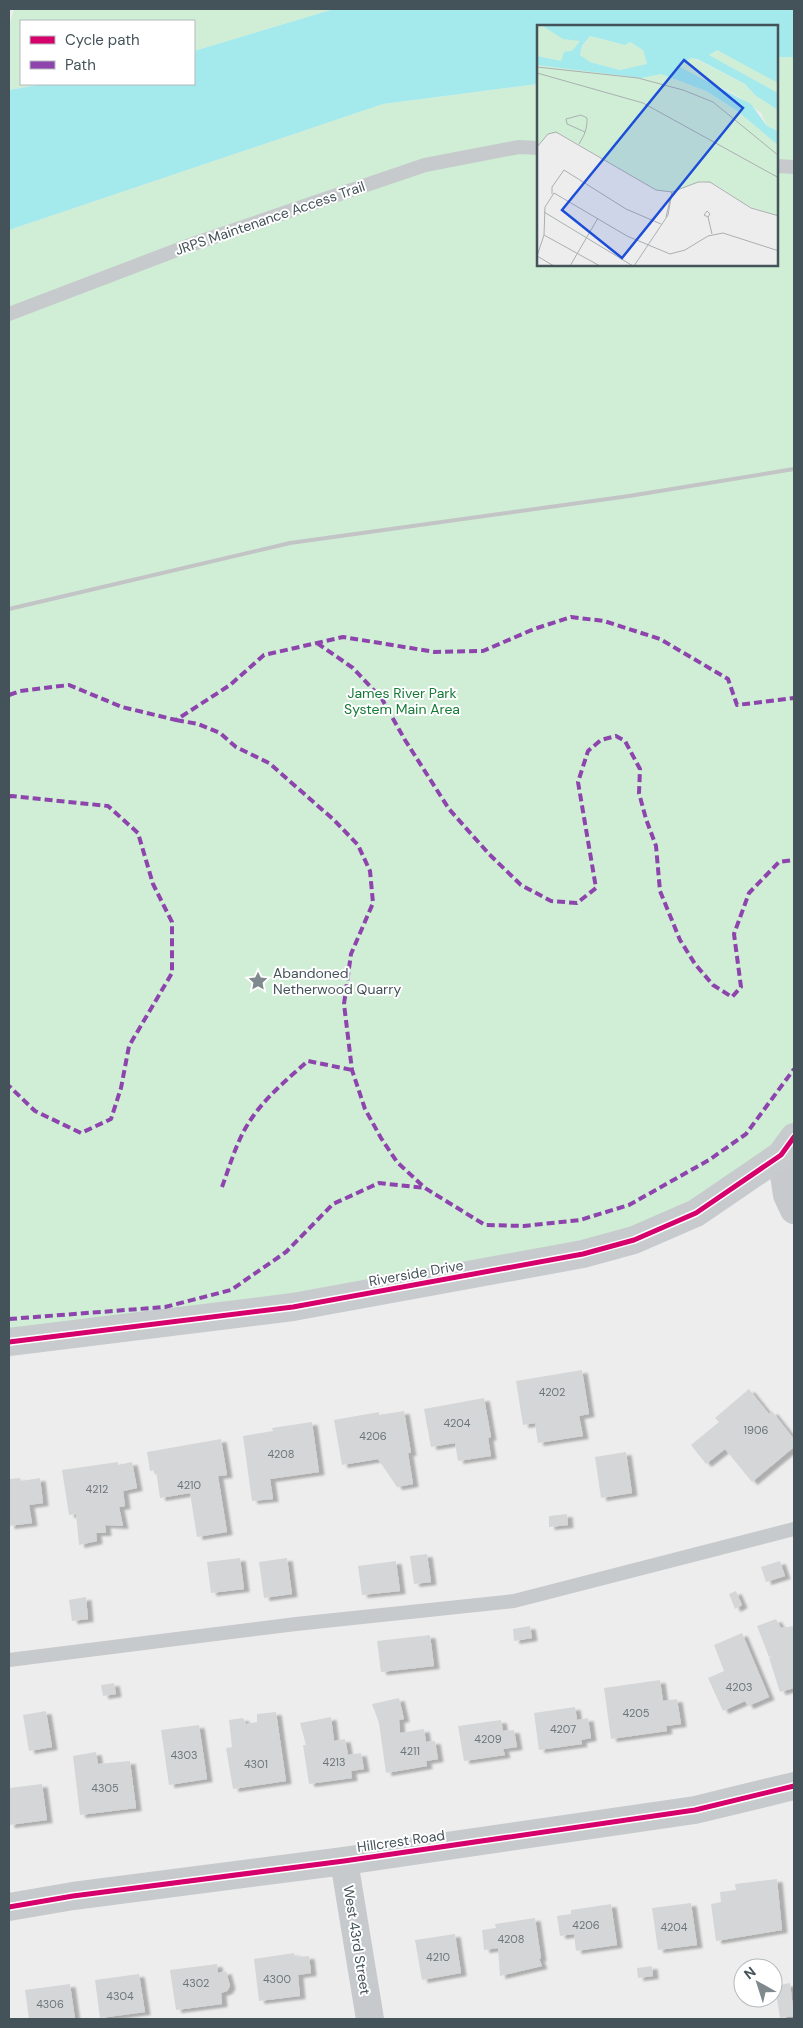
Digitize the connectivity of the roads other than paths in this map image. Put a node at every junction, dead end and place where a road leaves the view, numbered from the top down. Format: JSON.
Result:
{"nodes":[{"id":1,"x":537,"y":148,"type":"edge"},
{"id":2,"x":778,"y":166,"type":"edge"},
{"id":3,"x":794,"y":167,"type":"edge"},
{"id":4,"x":9,"y":314,"type":"edge"},
{"id":5,"x":790,"y":1153,"type":"edge"},
{"id":6,"x":794,"y":1210,"type":"edge"},
{"id":7,"x":9,"y":1342,"type":"edge"},
{"id":8,"x":794,"y":1528,"type":"edge"},
{"id":9,"x":9,"y":1660,"type":"edge"},
{"id":10,"x":794,"y":1786,"type":"edge"},
{"id":11,"x":344,"y":1861,"type":"junction"},
{"id":12,"x":9,"y":1907,"type":"edge"},
{"id":13,"x":370,"y":2019,"type":"edge"}],
"edges":[{"from":1,"to":4,"type":"lane","name":"JRPS Maintenance Access Trail"},
{"from":2,"to":3,"type":"lane"},
{"from":5,"to":6,"type":"street"},
{"from":5,"to":7,"type":"street","name":"Riverside Drive"},
{"from":8,"to":9,"type":"lane"},
{"from":10,"to":11,"type":"street","name":"Hillcrest Road"},
{"from":11,"to":12,"type":"street","name":"Hillcrest Road"},
{"from":11,"to":13,"type":"street","name":"West 43rd Street"}]}
